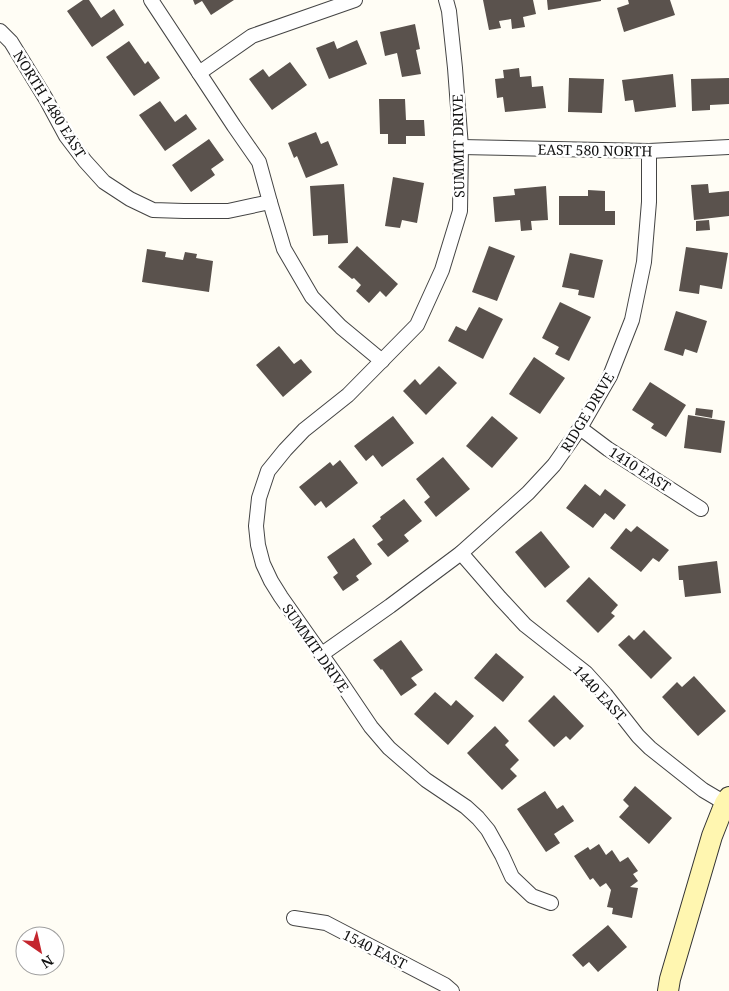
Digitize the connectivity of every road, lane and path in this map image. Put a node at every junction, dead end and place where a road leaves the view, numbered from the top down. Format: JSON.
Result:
{"nodes":[{"id":1,"x":151,"y":0,"type":"edge"},
{"id":2,"x":354,"y":0,"type":"edge"},
{"id":3,"x":446,"y":0,"type":"edge"},
{"id":4,"x":0,"y":30,"type":"edge"},
{"id":5,"x":199,"y":74,"type":"junction"},
{"id":6,"x":461,"y":147,"type":"junction"},
{"id":7,"x":729,"y":147,"type":"edge"},
{"id":8,"x":648,"y":151,"type":"junction"},
{"id":9,"x":270,"y":202,"type":"junction"},
{"id":10,"x":382,"y":361,"type":"junction"},
{"id":11,"x":580,"y":428,"type":"junction"},
{"id":12,"x":701,"y":509,"type":"dead end"},
{"id":13,"x":461,"y":553,"type":"junction"},
{"id":14,"x":322,"y":654,"type":"junction"},
{"id":15,"x":727,"y":800,"type":"edge"},
{"id":16,"x":551,"y":903,"type":"dead end"},
{"id":17,"x":294,"y":918,"type":"dead end"},
{"id":18,"x":452,"y":991,"type":"edge"},
{"id":19,"x":668,"y":991,"type":"edge"}],
"edges":[{"from":1,"to":5,"type":"street"},
{"from":2,"to":5,"type":"street"},
{"from":3,"to":6,"type":"street","name":"SUMMIT DRIVE"},
{"from":4,"to":9,"type":"street","name":"NORTH 1480 EAST"},
{"from":5,"to":9,"type":"street"},
{"from":6,"to":8,"type":"street","name":"EAST 580 NORTH"},
{"from":6,"to":10,"type":"street","name":"SUMMIT DRIVE"},
{"from":7,"to":8,"type":"street","name":"EAST 580 NORTH"},
{"from":8,"to":11,"type":"street","name":"RIDGE DRIVE"},
{"from":9,"to":10,"type":"street"},
{"from":10,"to":14,"type":"street","name":"SUMMIT DRIVE"},
{"from":11,"to":12,"type":"street","name":"1410 EAST"},
{"from":11,"to":13,"type":"street","name":"RIDGE DRIVE"},
{"from":13,"to":14,"type":"street","name":"RIDGE DRIVE"},
{"from":13,"to":15,"type":"street","name":"1440 EAST"},
{"from":14,"to":16,"type":"street","name":"SUMMIT DRIVE"},
{"from":15,"to":19,"type":"street"},
{"from":17,"to":18,"type":"street","name":"1540 EAST"}]}
